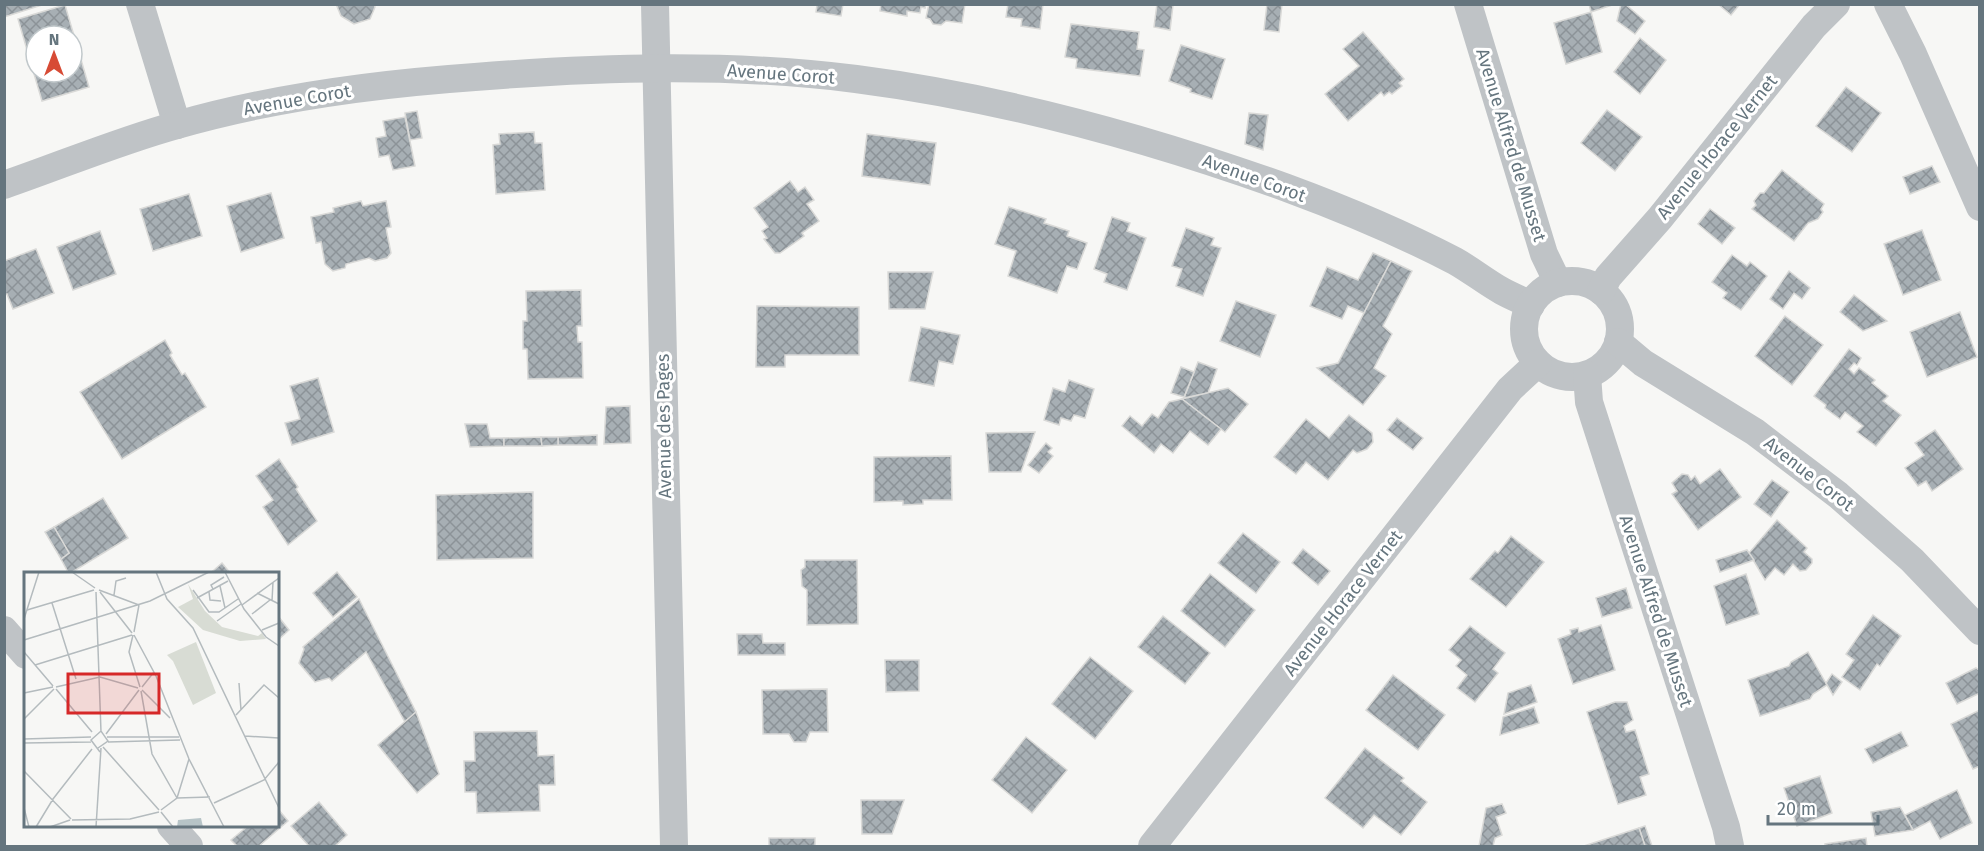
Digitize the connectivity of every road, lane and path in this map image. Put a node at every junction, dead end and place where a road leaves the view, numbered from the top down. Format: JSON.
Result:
{"nodes":[{"id":1,"x":140,"y":4,"type":"edge"},
{"id":2,"x":655,"y":4,"type":"edge"},
{"id":3,"x":1468,"y":4,"type":"edge"},
{"id":4,"x":1836,"y":4,"type":"edge"},
{"id":5,"x":1888,"y":4,"type":"edge"},
{"id":6,"x":656,"y":69,"type":"junction"},
{"id":7,"x":177,"y":125,"type":"junction"},
{"id":8,"x":4,"y":185,"type":"edge"},
{"id":9,"x":1980,"y":207,"type":"edge"},
{"id":10,"x":1558,"y":284,"type":"junction"},
{"id":11,"x":1601,"y":291,"type":"junction"},
{"id":12,"x":1531,"y":305,"type":"junction"},
{"id":13,"x":1618,"y":342,"type":"junction"},
{"id":14,"x":1538,"y":363,"type":"junction"},
{"id":15,"x":1587,"y":375,"type":"junction"},
{"id":16,"x":4,"y":630,"type":"edge"},
{"id":17,"x":1980,"y":631,"type":"edge"},
{"id":18,"x":24,"y":653,"type":"edge"},
{"id":19,"x":173,"y":827,"type":"edge"},
{"id":20,"x":189,"y":846,"type":"edge"},
{"id":21,"x":675,"y":846,"type":"edge"},
{"id":22,"x":1152,"y":846,"type":"edge"},
{"id":23,"x":1730,"y":846,"type":"edge"}],
"edges":[{"from":1,"to":7,"type":"street"},
{"from":2,"to":6,"type":"street","name":"Avenue des Pages"},
{"from":3,"to":10,"type":"street","name":"Avenue Alfred de Musset"},
{"from":4,"to":11,"type":"street","name":"Avenue Horace Vernet"},
{"from":5,"to":9,"type":"street"},
{"from":6,"to":7,"type":"street","name":"Avenue Corot"},
{"from":6,"to":12,"type":"street","name":"Avenue Corot"},
{"from":6,"to":21,"type":"street","name":"Avenue des Pages"},
{"from":7,"to":8,"type":"street","name":"Avenue Corot"},
{"from":10,"to":11,"type":"street"},
{"from":10,"to":12,"type":"street"},
{"from":11,"to":13,"type":"street"},
{"from":12,"to":14,"type":"street"},
{"from":13,"to":15,"type":"street"},
{"from":13,"to":17,"type":"street","name":"Avenue Corot"},
{"from":14,"to":15,"type":"street"},
{"from":14,"to":22,"type":"street","name":"Avenue Horace Vernet"},
{"from":15,"to":23,"type":"street","name":"Avenue Alfred de Musset"},
{"from":16,"to":18,"type":"street"},
{"from":19,"to":20,"type":"street"}]}
